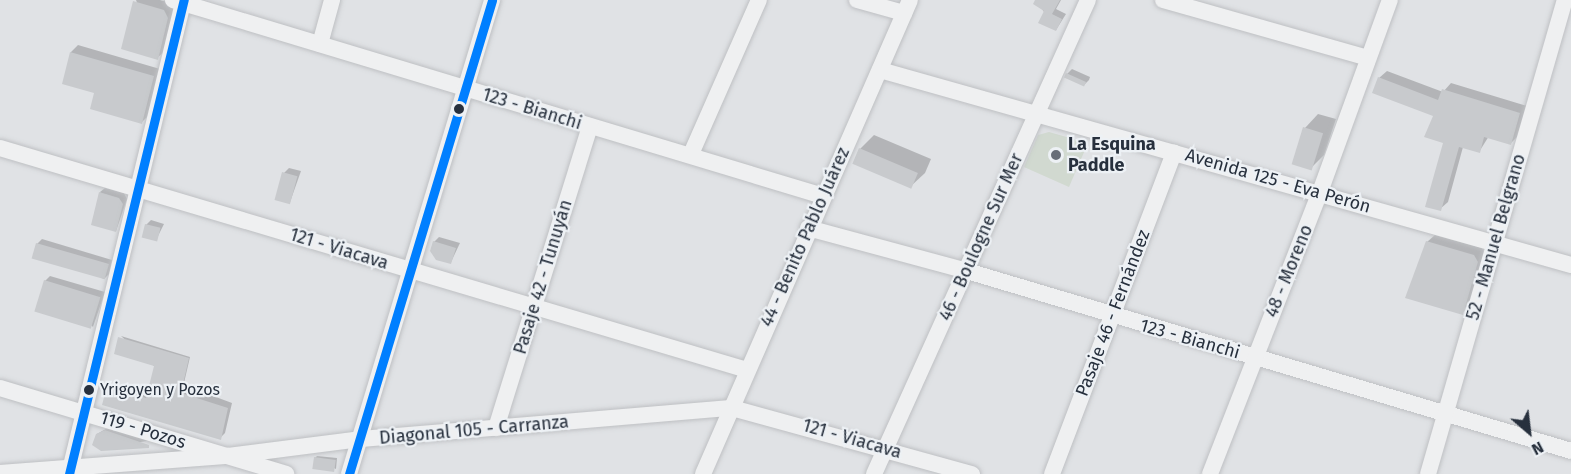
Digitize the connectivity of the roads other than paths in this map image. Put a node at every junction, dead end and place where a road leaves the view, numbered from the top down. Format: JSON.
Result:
{"nodes":[{"id":1,"x":332,"y":0,"type":"edge"},
{"id":2,"x":492,"y":0,"type":"edge"},
{"id":3,"x":759,"y":0,"type":"edge"},
{"id":4,"x":857,"y":0,"type":"edge"},
{"id":5,"x":1088,"y":0,"type":"edge"},
{"id":6,"x":1163,"y":0,"type":"edge"},
{"id":7,"x":1390,"y":0,"type":"edge"},
{"id":8,"x":1565,"y":0,"type":"edge"},
{"id":9,"x":180,"y":1,"type":"edge"},
{"id":10,"x":907,"y":7,"type":"edge"},
{"id":11,"x":320,"y":44,"type":"junction"},
{"id":12,"x":1368,"y":58,"type":"junction"},
{"id":13,"x":880,"y":70,"type":"junction"},
{"id":14,"x":465,"y":88,"type":"junction"},
{"id":15,"x":1038,"y":112,"type":"junction"},
{"id":16,"x":590,"y":126,"type":"junction"},
{"id":17,"x":0,"y":148,"type":"edge"},
{"id":18,"x":1174,"y":152,"type":"junction"},
{"id":19,"x":691,"y":154,"type":"junction"},
{"id":20,"x":138,"y":190,"type":"junction"},
{"id":21,"x":1320,"y":192,"type":"junction"},
{"id":22,"x":823,"y":196,"type":"junction"},
{"id":23,"x":808,"y":228,"type":"junction"},
{"id":24,"x":1494,"y":243,"type":"junction"},
{"id":25,"x":1571,"y":265,"type":"edge"},
{"id":26,"x":410,"y":270,"type":"junction"},
{"id":27,"x":967,"y":271,"type":"junction"},
{"id":28,"x":533,"y":308,"type":"junction"},
{"id":29,"x":1113,"y":316,"type":"junction"},
{"id":30,"x":1254,"y":357,"type":"junction"},
{"id":31,"x":747,"y":370,"type":"junction"},
{"id":32,"x":0,"y":388,"type":"edge"},
{"id":33,"x":732,"y":408,"type":"junction"},
{"id":34,"x":85,"y":412,"type":"junction"},
{"id":35,"x":1445,"y":416,"type":"junction"},
{"id":36,"x":496,"y":428,"type":"junction"},
{"id":37,"x":360,"y":439,"type":"junction"},
{"id":38,"x":886,"y":448,"type":"junction"},
{"id":39,"x":1571,"y":451,"type":"edge"},
{"id":40,"x":228,"y":456,"type":"junction"},
{"id":41,"x":70,"y":470,"type":"edge"},
{"id":42,"x":0,"y":473,"type":"edge"},
{"id":43,"x":286,"y":474,"type":"edge"},
{"id":44,"x":349,"y":474,"type":"edge"},
{"id":45,"x":703,"y":474,"type":"edge"},
{"id":46,"x":874,"y":474,"type":"edge"},
{"id":47,"x":972,"y":474,"type":"edge"},
{"id":48,"x":1052,"y":474,"type":"edge"},
{"id":49,"x":1210,"y":474,"type":"edge"},
{"id":50,"x":1428,"y":474,"type":"edge"}],
"edges":[{"from":1,"to":11,"type":"street"},
{"from":2,"to":14,"type":"street"},
{"from":3,"to":19,"type":"street"},
{"from":4,"to":10,"type":"street"},
{"from":5,"to":15,"type":"street","name":"46 - Boulogne Sur Mer"},
{"from":6,"to":12,"type":"street"},
{"from":7,"to":12,"type":"street","name":"48 - Moreno"},
{"from":8,"to":24,"type":"street","name":"52 - Manuel Belgrano"},
{"from":9,"to":11,"type":"street","name":"123 - Bianchi"},
{"from":9,"to":20,"type":"street"},
{"from":10,"to":13,"type":"street","name":"44 - Benito Pablo Juárez"},
{"from":11,"to":14,"type":"street","name":"123 - Bianchi"},
{"from":12,"to":21,"type":"street","name":"48 - Moreno"},
{"from":13,"to":15,"type":"street","name":"Avenida 125 - Eva Perón"},
{"from":13,"to":22,"type":"street","name":"44 - Benito Pablo Juárez"},
{"from":14,"to":16,"type":"street","name":"123 - Bianchi"},
{"from":14,"to":26,"type":"street"},
{"from":15,"to":18,"type":"street","name":"Avenida 125 - Eva Perón"},
{"from":15,"to":27,"type":"street","name":"46 - Boulogne Sur Mer"},
{"from":16,"to":19,"type":"street","name":"123 - Bianchi"},
{"from":16,"to":28,"type":"street","name":"Pasaje 42 - Tunuyán"},
{"from":17,"to":20,"type":"street","name":"121 - Viacava"},
{"from":18,"to":21,"type":"street","name":"Avenida 125 - Eva Perón"},
{"from":18,"to":29,"type":"street","name":"Pasaje 46 - Fernández"},
{"from":19,"to":22,"type":"street","name":"123 - Bianchi"},
{"from":20,"to":26,"type":"street","name":"121 - Viacava"},
{"from":20,"to":34,"type":"street"},
{"from":21,"to":24,"type":"street","name":"Avenida 125 - Eva Perón"},
{"from":21,"to":30,"type":"street","name":"48 - Moreno"},
{"from":22,"to":23,"type":"street","name":"44 - Benito Pablo Juárez"},
{"from":23,"to":27,"type":"street","name":"123 - Bianchi"},
{"from":23,"to":31,"type":"street","name":"44 - Benito Pablo Juárez"},
{"from":24,"to":25,"type":"street","name":"Avenida 125 - Eva Perón"},
{"from":24,"to":35,"type":"street","name":"52 - Manuel Belgrano"},
{"from":26,"to":28,"type":"street","name":"121 - Viacava"},
{"from":26,"to":37,"type":"street"},
{"from":27,"to":29,"type":"street","name":"123 - Bianchi"},
{"from":27,"to":38,"type":"street","name":"46 - Boulogne Sur Mer"},
{"from":28,"to":31,"type":"street","name":"121 - Viacava"},
{"from":28,"to":36,"type":"street","name":"Pasaje 42 - Tunuyán"},
{"from":29,"to":30,"type":"street","name":"123 - Bianchi"},
{"from":29,"to":48,"type":"street","name":"Pasaje 46 - Fernández"},
{"from":30,"to":35,"type":"street","name":"123 - Bianchi"},
{"from":30,"to":49,"type":"street","name":"48 - Moreno"},
{"from":31,"to":33,"type":"street","name":"44 - Benito Pablo Juárez"},
{"from":32,"to":34,"type":"street","name":"119 - Pozos"},
{"from":33,"to":36,"type":"street","name":"Diagonal 105 - Carranza"},
{"from":33,"to":38,"type":"street","name":"121 - Viacava"},
{"from":33,"to":45,"type":"street","name":"44 - Benito Pablo Juárez"},
{"from":34,"to":40,"type":"street","name":"119 - Pozos"},
{"from":34,"to":41,"type":"street"},
{"from":35,"to":39,"type":"street","name":"123 - Bianchi"},
{"from":35,"to":50,"type":"street","name":"52 - Manuel Belgrano"},
{"from":36,"to":37,"type":"street","name":"Diagonal 105 - Carranza"},
{"from":37,"to":40,"type":"street","name":"Diagonal 105 - Carranza"},
{"from":37,"to":44,"type":"street"},
{"from":38,"to":46,"type":"street","name":"46 - Boulogne Sur Mer"},
{"from":38,"to":47,"type":"street","name":"121 - Viacava"},
{"from":40,"to":41,"type":"street","name":"Diagonal 105 - Carranza"},
{"from":40,"to":43,"type":"street","name":"119 - Pozos"},
{"from":41,"to":42,"type":"street","name":"Diagonal 105 - Carranza"}]}
